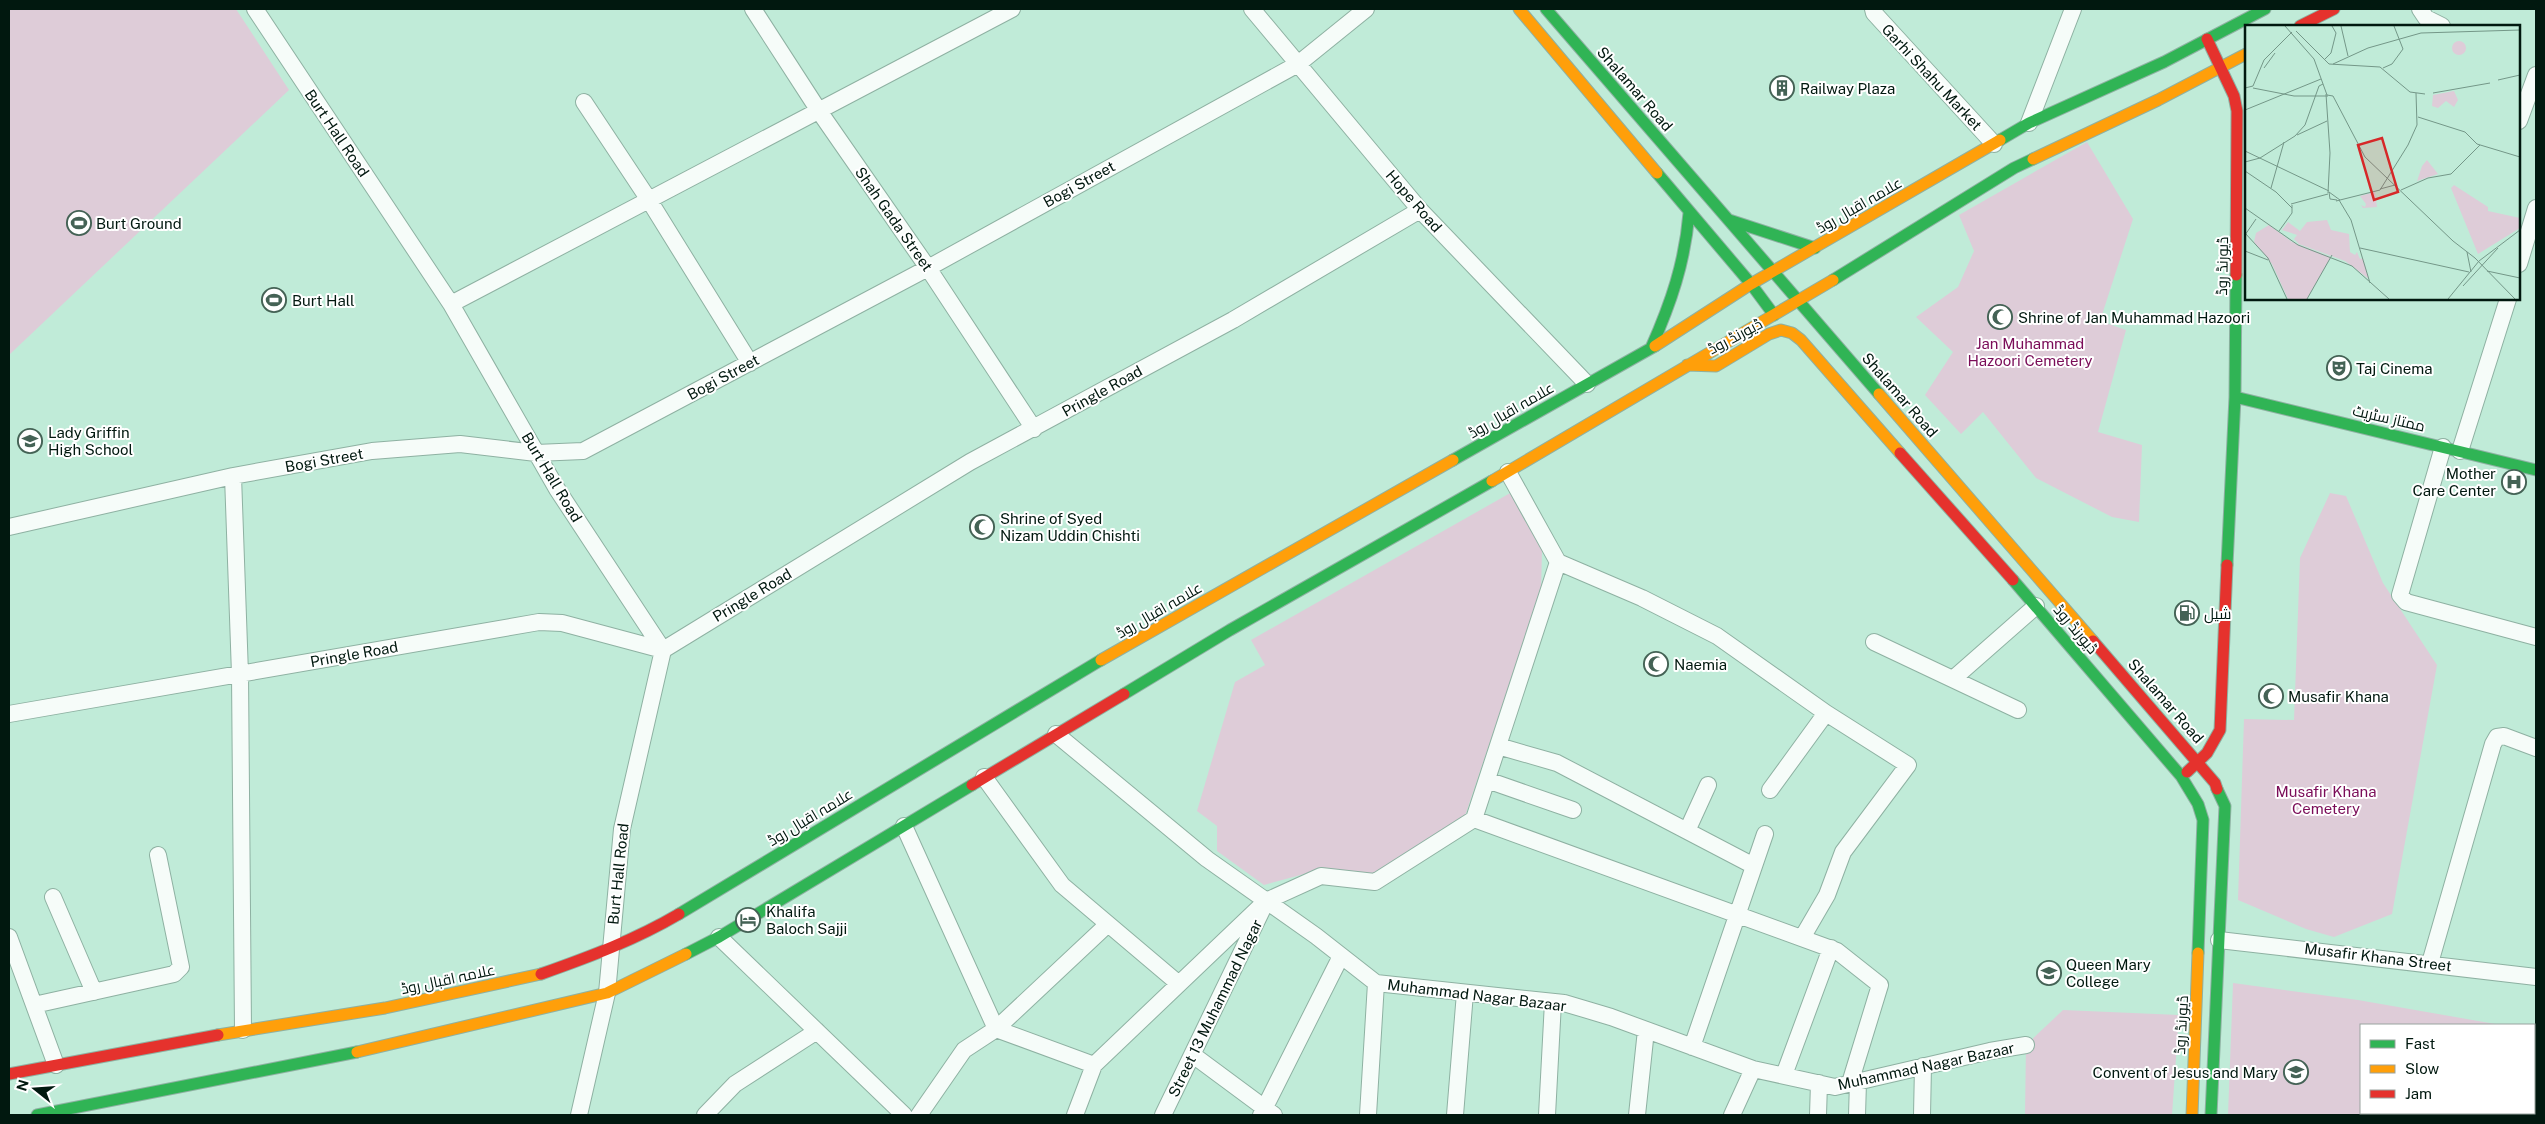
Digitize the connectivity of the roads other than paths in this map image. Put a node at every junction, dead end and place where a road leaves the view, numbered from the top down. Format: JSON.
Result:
{"nodes":[{"id":1,"x":255,"y":9,"type":"edge"},
{"id":2,"x":753,"y":9,"type":"edge"},
{"id":3,"x":1012,"y":9,"type":"edge"},
{"id":4,"x":1252,"y":9,"type":"edge"},
{"id":5,"x":1366,"y":9,"type":"edge"},
{"id":6,"x":1519,"y":9,"type":"edge"},
{"id":7,"x":1546,"y":9,"type":"edge"},
{"id":8,"x":1873,"y":9,"type":"edge"},
{"id":9,"x":2073,"y":9,"type":"edge"},
{"id":10,"x":2265,"y":9,"type":"edge"},
{"id":11,"x":2334,"y":9,"type":"edge"},
{"id":12,"x":2420,"y":9,"type":"edge"},
{"id":13,"x":2302,"y":25,"type":"edge"},
{"id":14,"x":2440,"y":25,"type":"edge"},
{"id":15,"x":2207,"y":39,"type":"junction"},
{"id":16,"x":2245,"y":54,"type":"edge"},
{"id":17,"x":1298,"y":64,"type":"junction"},
{"id":18,"x":2220,"y":67,"type":"junction"},
{"id":19,"x":2536,"y":75,"type":"edge"},
{"id":20,"x":584,"y":102,"type":"dead end"},
{"id":21,"x":819,"y":111,"type":"junction"},
{"id":22,"x":2520,"y":118,"type":"edge"},
{"id":23,"x":2028,"y":123,"type":"junction"},
{"id":24,"x":1994,"y":144,"type":"junction"},
{"id":25,"x":649,"y":200,"type":"junction"},
{"id":26,"x":2536,"y":208,"type":"edge"},
{"id":27,"x":1420,"y":210,"type":"junction"},
{"id":28,"x":1689,"y":213,"type":"junction"},
{"id":29,"x":1729,"y":220,"type":"junction"},
{"id":30,"x":1815,"y":248,"type":"junction"},
{"id":31,"x":2520,"y":261,"type":"edge"},
{"id":32,"x":928,"y":268,"type":"junction"},
{"id":33,"x":1773,"y":272,"type":"junction"},
{"id":34,"x":1751,"y":284,"type":"junction"},
{"id":35,"x":2508,"y":300,"type":"edge"},
{"id":36,"x":1799,"y":301,"type":"junction"},
{"id":37,"x":451,"y":304,"type":"junction"},
{"id":38,"x":1774,"y":315,"type":"junction"},
{"id":39,"x":1651,"y":348,"type":"junction"},
{"id":40,"x":750,"y":363,"type":"junction"},
{"id":41,"x":1687,"y":365,"type":"junction"},
{"id":42,"x":1587,"y":384,"type":"junction"},
{"id":43,"x":2235,"y":397,"type":"junction"},
{"id":44,"x":1034,"y":429,"type":"junction"},
{"id":45,"x":2444,"y":447,"type":"junction"},
{"id":46,"x":2460,"y":451,"type":"junction"},
{"id":47,"x":536,"y":453,"type":"junction"},
{"id":48,"x":2536,"y":470,"type":"edge"},
{"id":49,"x":1508,"y":472,"type":"junction"},
{"id":50,"x":233,"y":476,"type":"junction"},
{"id":51,"x":9,"y":526,"type":"edge"},
{"id":52,"x":1558,"y":562,"type":"junction"},
{"id":53,"x":2036,"y":606,"type":"junction"},
{"id":54,"x":2536,"y":637,"type":"edge"},
{"id":55,"x":1874,"y":642,"type":"dead end"},
{"id":56,"x":662,"y":650,"type":"junction"},
{"id":57,"x":240,"y":674,"type":"junction"},
{"id":58,"x":1953,"y":679,"type":"junction"},
{"id":59,"x":2018,"y":710,"type":"dead end"},
{"id":60,"x":1826,"y":713,"type":"junction"},
{"id":61,"x":9,"y":714,"type":"edge"},
{"id":62,"x":1056,"y":734,"type":"junction"},
{"id":63,"x":1498,"y":746,"type":"junction"},
{"id":64,"x":2536,"y":748,"type":"edge"},
{"id":65,"x":2200,"y":762,"type":"junction"},
{"id":66,"x":2181,"y":776,"type":"junction"},
{"id":67,"x":984,"y":777,"type":"junction"},
{"id":68,"x":1487,"y":780,"type":"junction"},
{"id":69,"x":1708,"y":785,"type":"dead end"},
{"id":70,"x":1770,"y":790,"type":"dead end"},
{"id":71,"x":1573,"y":810,"type":"dead end"},
{"id":72,"x":1474,"y":819,"type":"junction"},
{"id":73,"x":904,"y":826,"type":"junction"},
{"id":74,"x":1687,"y":831,"type":"junction"},
{"id":75,"x":1765,"y":834,"type":"dead end"},
{"id":76,"x":158,"y":855,"type":"dead end"},
{"id":77,"x":1754,"y":866,"type":"junction"},
{"id":78,"x":53,"y":897,"type":"dead end"},
{"id":79,"x":1266,"y":901,"type":"junction"},
{"id":80,"x":1737,"y":915,"type":"junction"},
{"id":81,"x":1108,"y":924,"type":"junction"},
{"id":82,"x":9,"y":936,"type":"edge"},
{"id":83,"x":719,"y":937,"type":"junction"},
{"id":84,"x":1802,"y":938,"type":"junction"},
{"id":85,"x":2219,"y":940,"type":"junction"},
{"id":86,"x":1830,"y":948,"type":"junction"},
{"id":87,"x":610,"y":950,"type":"junction"},
{"id":88,"x":1341,"y":956,"type":"junction"},
{"id":89,"x":2430,"y":963,"type":"junction"},
{"id":90,"x":2536,"y":977,"type":"edge"},
{"id":91,"x":1376,"y":983,"type":"junction"},
{"id":92,"x":1179,"y":984,"type":"junction"},
{"id":93,"x":94,"y":992,"type":"junction"},
{"id":94,"x":607,"y":993,"type":"junction"},
{"id":95,"x":1465,"y":993,"type":"junction"},
{"id":96,"x":1553,"y":1002,"type":"junction"},
{"id":97,"x":34,"y":1005,"type":"junction"},
{"id":98,"x":996,"y":1029,"type":"junction"},
{"id":99,"x":243,"y":1030,"type":"junction"},
{"id":100,"x":1646,"y":1030,"type":"junction"},
{"id":101,"x":817,"y":1031,"type":"junction"},
{"id":102,"x":2026,"y":1045,"type":"dead end"},
{"id":103,"x":1692,"y":1047,"type":"junction"},
{"id":104,"x":1193,"y":1055,"type":"junction"},
{"id":105,"x":1094,"y":1064,"type":"junction"},
{"id":106,"x":56,"y":1065,"type":"junction"},
{"id":107,"x":1923,"y":1066,"type":"junction"},
{"id":108,"x":1753,"y":1069,"type":"junction"},
{"id":109,"x":9,"y":1074,"type":"edge"},
{"id":110,"x":1784,"y":1075,"type":"junction"},
{"id":111,"x":1854,"y":1082,"type":"junction"},
{"id":112,"x":1819,"y":1084,"type":"junction"},
{"id":113,"x":114,"y":1108,"type":"edge"},
{"id":114,"x":1267,"y":1113,"type":"edge"},
{"id":115,"x":37,"y":1115,"type":"edge"},
{"id":116,"x":579,"y":1115,"type":"edge"},
{"id":117,"x":705,"y":1115,"type":"edge"},
{"id":118,"x":904,"y":1115,"type":"edge"},
{"id":119,"x":919,"y":1115,"type":"edge"},
{"id":120,"x":1075,"y":1115,"type":"edge"},
{"id":121,"x":1163,"y":1115,"type":"edge"},
{"id":122,"x":1368,"y":1115,"type":"edge"},
{"id":123,"x":1455,"y":1115,"type":"edge"},
{"id":124,"x":1547,"y":1115,"type":"edge"},
{"id":125,"x":1637,"y":1115,"type":"edge"},
{"id":126,"x":1732,"y":1115,"type":"edge"},
{"id":127,"x":1818,"y":1115,"type":"edge"},
{"id":128,"x":1857,"y":1115,"type":"edge"},
{"id":129,"x":1922,"y":1115,"type":"edge"},
{"id":130,"x":2192,"y":1115,"type":"edge"},
{"id":131,"x":2212,"y":1115,"type":"edge"}],
"edges":[{"from":1,"to":37,"type":"street","name":"Burt Hall Road"},
{"from":2,"to":21,"type":"street","name":"Shah Gada Street"},
{"from":3,"to":21,"type":"street"},
{"from":4,"to":17,"type":"street","name":"Hope Road"},
{"from":5,"to":17,"type":"street","name":"Bogi Street"},
{"from":6,"to":28,"type":"main road"},
{"from":7,"to":29,"type":"main road","name":"Shalamar Road"},
{"from":8,"to":24,"type":"street","name":"Garhi Shahu Market"},
{"from":9,"to":23,"type":"street"},
{"from":10,"to":15,"type":"main road","name":"علامہ اقبال روڈ"},
{"from":11,"to":13,"type":"main road"},
{"from":12,"to":14,"type":"street"},
{"from":15,"to":18,"type":"main road","name":"ڈیورنڈ روڈ"},
{"from":15,"to":23,"type":"main road","name":"علامہ اقبال روڈ"},
{"from":16,"to":18,"type":"main road"},
{"from":17,"to":27,"type":"street","name":"Hope Road"},
{"from":17,"to":32,"type":"street","name":"Bogi Street"},
{"from":18,"to":36,"type":"main road"},
{"from":18,"to":43,"type":"main road","name":"ڈیورنڈ روڈ"},
{"from":19,"to":22,"type":"street"},
{"from":20,"to":25,"type":"street"},
{"from":21,"to":25,"type":"street"},
{"from":21,"to":32,"type":"street","name":"Shah Gada Street"},
{"from":23,"to":24,"type":"main road","name":"علامہ اقبال روڈ"},
{"from":24,"to":30,"type":"main road","name":"علامہ اقبال روڈ"},
{"from":25,"to":37,"type":"street"},
{"from":25,"to":40,"type":"street"},
{"from":26,"to":31,"type":"street"},
{"from":27,"to":42,"type":"street","name":"Hope Road"},
{"from":27,"to":44,"type":"street","name":"Pringle Road"},
{"from":28,"to":34,"type":"main road"},
{"from":28,"to":39,"type":"main road"},
{"from":29,"to":30,"type":"main road"},
{"from":29,"to":33,"type":"main road","name":"Shalamar Road"},
{"from":30,"to":33,"type":"main road","name":"علامہ اقبال روڈ"},
{"from":32,"to":40,"type":"street","name":"Bogi Street"},
{"from":32,"to":44,"type":"street","name":"Shah Gada Street"},
{"from":33,"to":34,"type":"main road","name":"علامہ اقبال روڈ"},
{"from":33,"to":36,"type":"main road","name":"Shalamar Road"},
{"from":34,"to":38,"type":"main road"},
{"from":34,"to":39,"type":"main road","name":"علامہ اقبال روڈ"},
{"from":35,"to":46,"type":"street"},
{"from":36,"to":38,"type":"main road"},
{"from":36,"to":65,"type":"main road","name":"Shalamar Road"},
{"from":37,"to":47,"type":"street","name":"Burt Hall Road"},
{"from":38,"to":41,"type":"main road"},
{"from":39,"to":42,"type":"main road","name":"علامہ اقبال روڈ"},
{"from":40,"to":47,"type":"street","name":"Bogi Street"},
{"from":41,"to":49,"type":"main road"},
{"from":41,"to":53,"type":"main road","name":"ڈیورنڈ روڈ"},
{"from":42,"to":87,"type":"main road","name":"علامہ اقبال روڈ"},
{"from":43,"to":45,"type":"main road","name":"ممتاز سٹریٹ"},
{"from":43,"to":65,"type":"main road","name":"ڈیورنڈ روڈ"},
{"from":44,"to":56,"type":"street","name":"Pringle Road"},
{"from":45,"to":46,"type":"main road","name":"ممتاز سٹریٹ"},
{"from":45,"to":54,"type":"street"},
{"from":46,"to":48,"type":"main road","name":"ممتاز سٹریٹ"},
{"from":47,"to":50,"type":"street","name":"Bogi Street"},
{"from":47,"to":56,"type":"street","name":"Burt Hall Road"},
{"from":49,"to":52,"type":"street"},
{"from":49,"to":62,"type":"main road"},
{"from":50,"to":51,"type":"street","name":"Bogi Street"},
{"from":50,"to":57,"type":"street"},
{"from":52,"to":60,"type":"street"},
{"from":52,"to":63,"type":"street"},
{"from":53,"to":58,"type":"street"},
{"from":53,"to":66,"type":"main road","name":"ڈیورنڈ روڈ"},
{"from":55,"to":58,"type":"street"},
{"from":56,"to":57,"type":"street","name":"Pringle Road"},
{"from":56,"to":87,"type":"street","name":"Burt Hall Road"},
{"from":57,"to":61,"type":"street","name":"Pringle Road"},
{"from":57,"to":99,"type":"street"},
{"from":58,"to":59,"type":"street"},
{"from":60,"to":70,"type":"street"},
{"from":60,"to":84,"type":"street"},
{"from":62,"to":67,"type":"main road"},
{"from":62,"to":79,"type":"street","name":"Muhammad Nagar Bazaar"},
{"from":63,"to":68,"type":"street"},
{"from":63,"to":74,"type":"street"},
{"from":64,"to":89,"type":"street"},
{"from":65,"to":66,"type":"main road","name":"ڈیورنڈ روڈ"},
{"from":65,"to":85,"type":"main road","name":"Shalamar Road"},
{"from":66,"to":130,"type":"main road","name":"ڈیورنڈ روڈ"},
{"from":67,"to":73,"type":"main road"},
{"from":67,"to":81,"type":"street"},
{"from":68,"to":71,"type":"street"},
{"from":68,"to":72,"type":"street"},
{"from":69,"to":74,"type":"street"},
{"from":72,"to":79,"type":"street"},
{"from":72,"to":80,"type":"street"},
{"from":73,"to":83,"type":"main road"},
{"from":73,"to":98,"type":"street"},
{"from":74,"to":77,"type":"street"},
{"from":75,"to":77,"type":"street"},
{"from":76,"to":93,"type":"street"},
{"from":77,"to":80,"type":"street"},
{"from":78,"to":93,"type":"street"},
{"from":79,"to":88,"type":"street","name":"Muhammad Nagar Bazaar"},
{"from":79,"to":92,"type":"street"},
{"from":79,"to":104,"type":"street","name":"Street 13 Muhammad Nagar"},
{"from":80,"to":84,"type":"street"},
{"from":80,"to":103,"type":"street"},
{"from":81,"to":92,"type":"street"},
{"from":81,"to":98,"type":"street"},
{"from":82,"to":97,"type":"street"},
{"from":83,"to":94,"type":"main road"},
{"from":83,"to":101,"type":"street"},
{"from":84,"to":86,"type":"street"},
{"from":85,"to":89,"type":"street","name":"Musafir Khana Street"},
{"from":85,"to":131,"type":"main road"},
{"from":86,"to":110,"type":"street"},
{"from":86,"to":111,"type":"street"},
{"from":87,"to":94,"type":"street","name":"Burt Hall Road"},
{"from":87,"to":99,"type":"main road","name":"علامہ اقبال روڈ"},
{"from":88,"to":91,"type":"street","name":"Muhammad Nagar Bazaar"},
{"from":88,"to":114,"type":"street"},
{"from":89,"to":90,"type":"street","name":"Musafir Khana Street"},
{"from":91,"to":95,"type":"street","name":"Muhammad Nagar Bazaar"},
{"from":91,"to":122,"type":"street"},
{"from":92,"to":105,"type":"street"},
{"from":93,"to":97,"type":"street"},
{"from":94,"to":113,"type":"main road"},
{"from":94,"to":116,"type":"street","name":"Burt Hall Road"},
{"from":95,"to":96,"type":"street","name":"Muhammad Nagar Bazaar"},
{"from":95,"to":123,"type":"street"},
{"from":96,"to":100,"type":"street","name":"Muhammad Nagar Bazaar"},
{"from":96,"to":124,"type":"street"},
{"from":97,"to":106,"type":"street"},
{"from":98,"to":105,"type":"street"},
{"from":98,"to":119,"type":"street"},
{"from":99,"to":106,"type":"main road","name":"علامہ اقبال روڈ"},
{"from":100,"to":103,"type":"street","name":"Muhammad Nagar Bazaar"},
{"from":100,"to":125,"type":"street"},
{"from":101,"to":117,"type":"street"},
{"from":101,"to":118,"type":"street"},
{"from":102,"to":107,"type":"street","name":"Muhammad Nagar Bazaar"},
{"from":103,"to":108,"type":"street","name":"Muhammad Nagar Bazaar"},
{"from":104,"to":114,"type":"street"},
{"from":104,"to":121,"type":"street","name":"Street 13 Muhammad Nagar"},
{"from":105,"to":120,"type":"street"},
{"from":106,"to":109,"type":"main road","name":"علامہ اقبال روڈ"},
{"from":107,"to":111,"type":"street","name":"Muhammad Nagar Bazaar"},
{"from":107,"to":129,"type":"street"},
{"from":108,"to":110,"type":"street","name":"Muhammad Nagar Bazaar"},
{"from":108,"to":126,"type":"street"},
{"from":110,"to":112,"type":"street","name":"Muhammad Nagar Bazaar"},
{"from":111,"to":112,"type":"street","name":"Muhammad Nagar Bazaar"},
{"from":111,"to":128,"type":"street"},
{"from":112,"to":127,"type":"street"},
{"from":113,"to":115,"type":"main road"}]}
